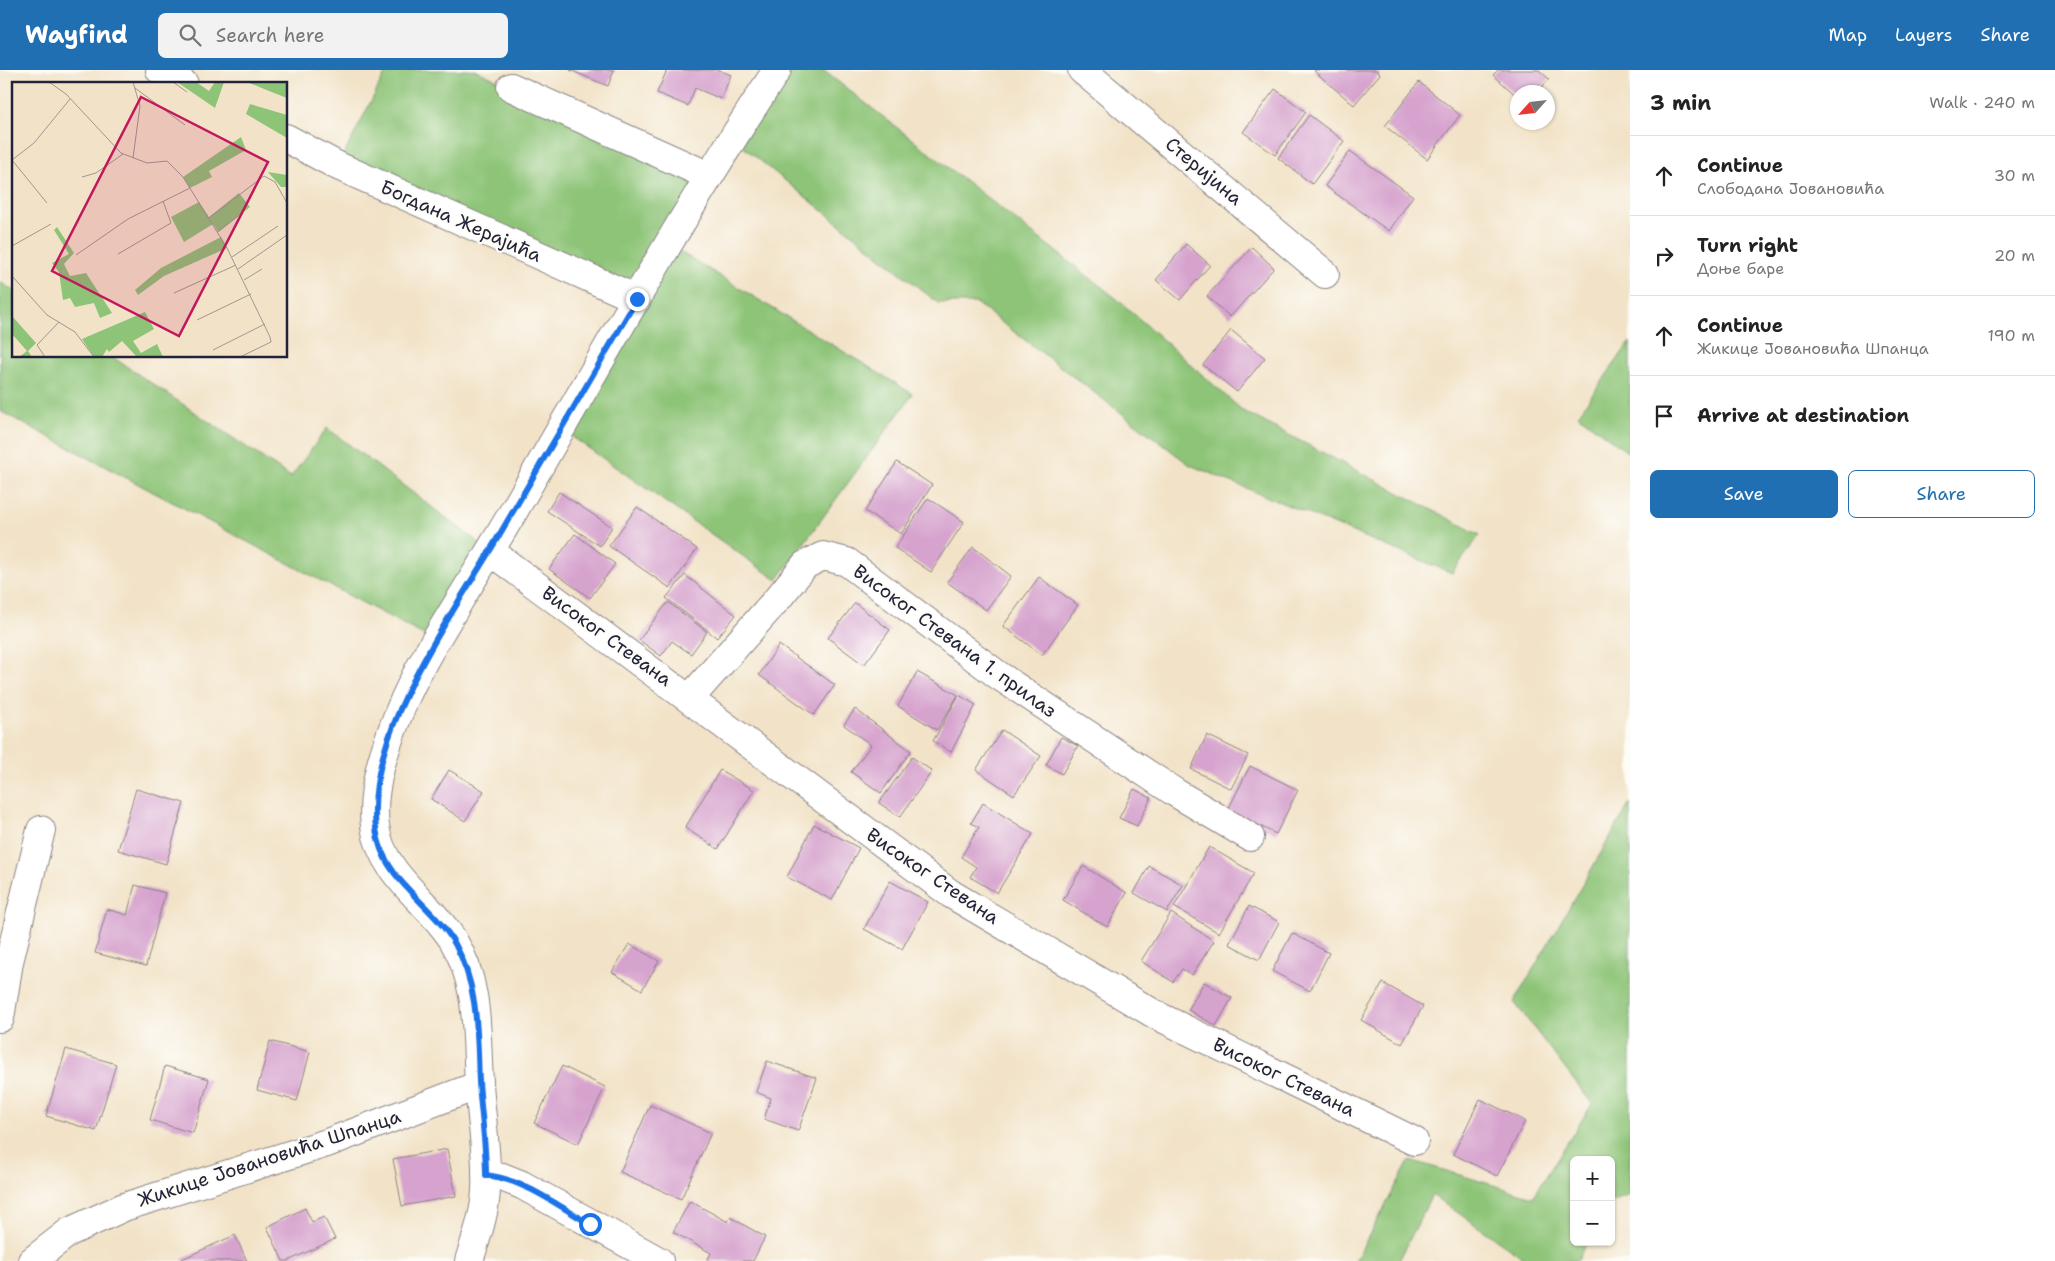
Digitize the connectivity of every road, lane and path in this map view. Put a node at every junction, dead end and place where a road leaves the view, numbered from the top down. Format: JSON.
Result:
{"nodes":[{"id":1,"x":160,"y":70,"type":"edge"},
{"id":2,"x":777,"y":70,"type":"edge"},
{"id":3,"x":1082,"y":70,"type":"edge"},
{"id":4,"x":181,"y":82,"type":"edge"},
{"id":5,"x":511,"y":88,"type":"dead end"},
{"id":6,"x":288,"y":139,"type":"edge"},
{"id":7,"x":709,"y":176,"type":"junction"},
{"id":8,"x":1324,"y":274,"type":"dead end"},
{"id":9,"x":637,"y":299,"type":"junction"},
{"id":10,"x":490,"y":550,"type":"junction"},
{"id":11,"x":690,"y":698,"type":"junction"},
{"id":12,"x":41,"y":830,"type":"dead end"},
{"id":13,"x":1250,"y":837,"type":"dead end"},
{"id":14,"x":0,"y":1018,"type":"edge"},
{"id":15,"x":479,"y":1085,"type":"junction"},
{"id":16,"x":1414,"y":1141,"type":"dead end"},
{"id":17,"x":486,"y":1175,"type":"junction"},
{"id":18,"x":32,"y":1261,"type":"edge"},
{"id":19,"x":469,"y":1261,"type":"edge"},
{"id":20,"x":659,"y":1261,"type":"edge"}],
"edges":[{"from":1,"to":4,"type":"street"},
{"from":2,"to":7,"type":"street"},
{"from":3,"to":8,"type":"street","name":"Стеријина"},
{"from":5,"to":7,"type":"street"},
{"from":6,"to":9,"type":"street","name":"Богдана Жерајића"},
{"from":7,"to":9,"type":"street"},
{"from":9,"to":10,"type":"street"},
{"from":10,"to":11,"type":"street","name":"Високог Стевана"},
{"from":10,"to":15,"type":"street"},
{"from":11,"to":13,"type":"street","name":"Високог Стевана 1. прилаз"},
{"from":11,"to":16,"type":"street","name":"Високог Стевана"},
{"from":12,"to":14,"type":"street"},
{"from":15,"to":17,"type":"street"},
{"from":15,"to":18,"type":"street","name":"Жикице Јовановића Шпанца"},
{"from":17,"to":19,"type":"street"},
{"from":17,"to":20,"type":"street"}]}
